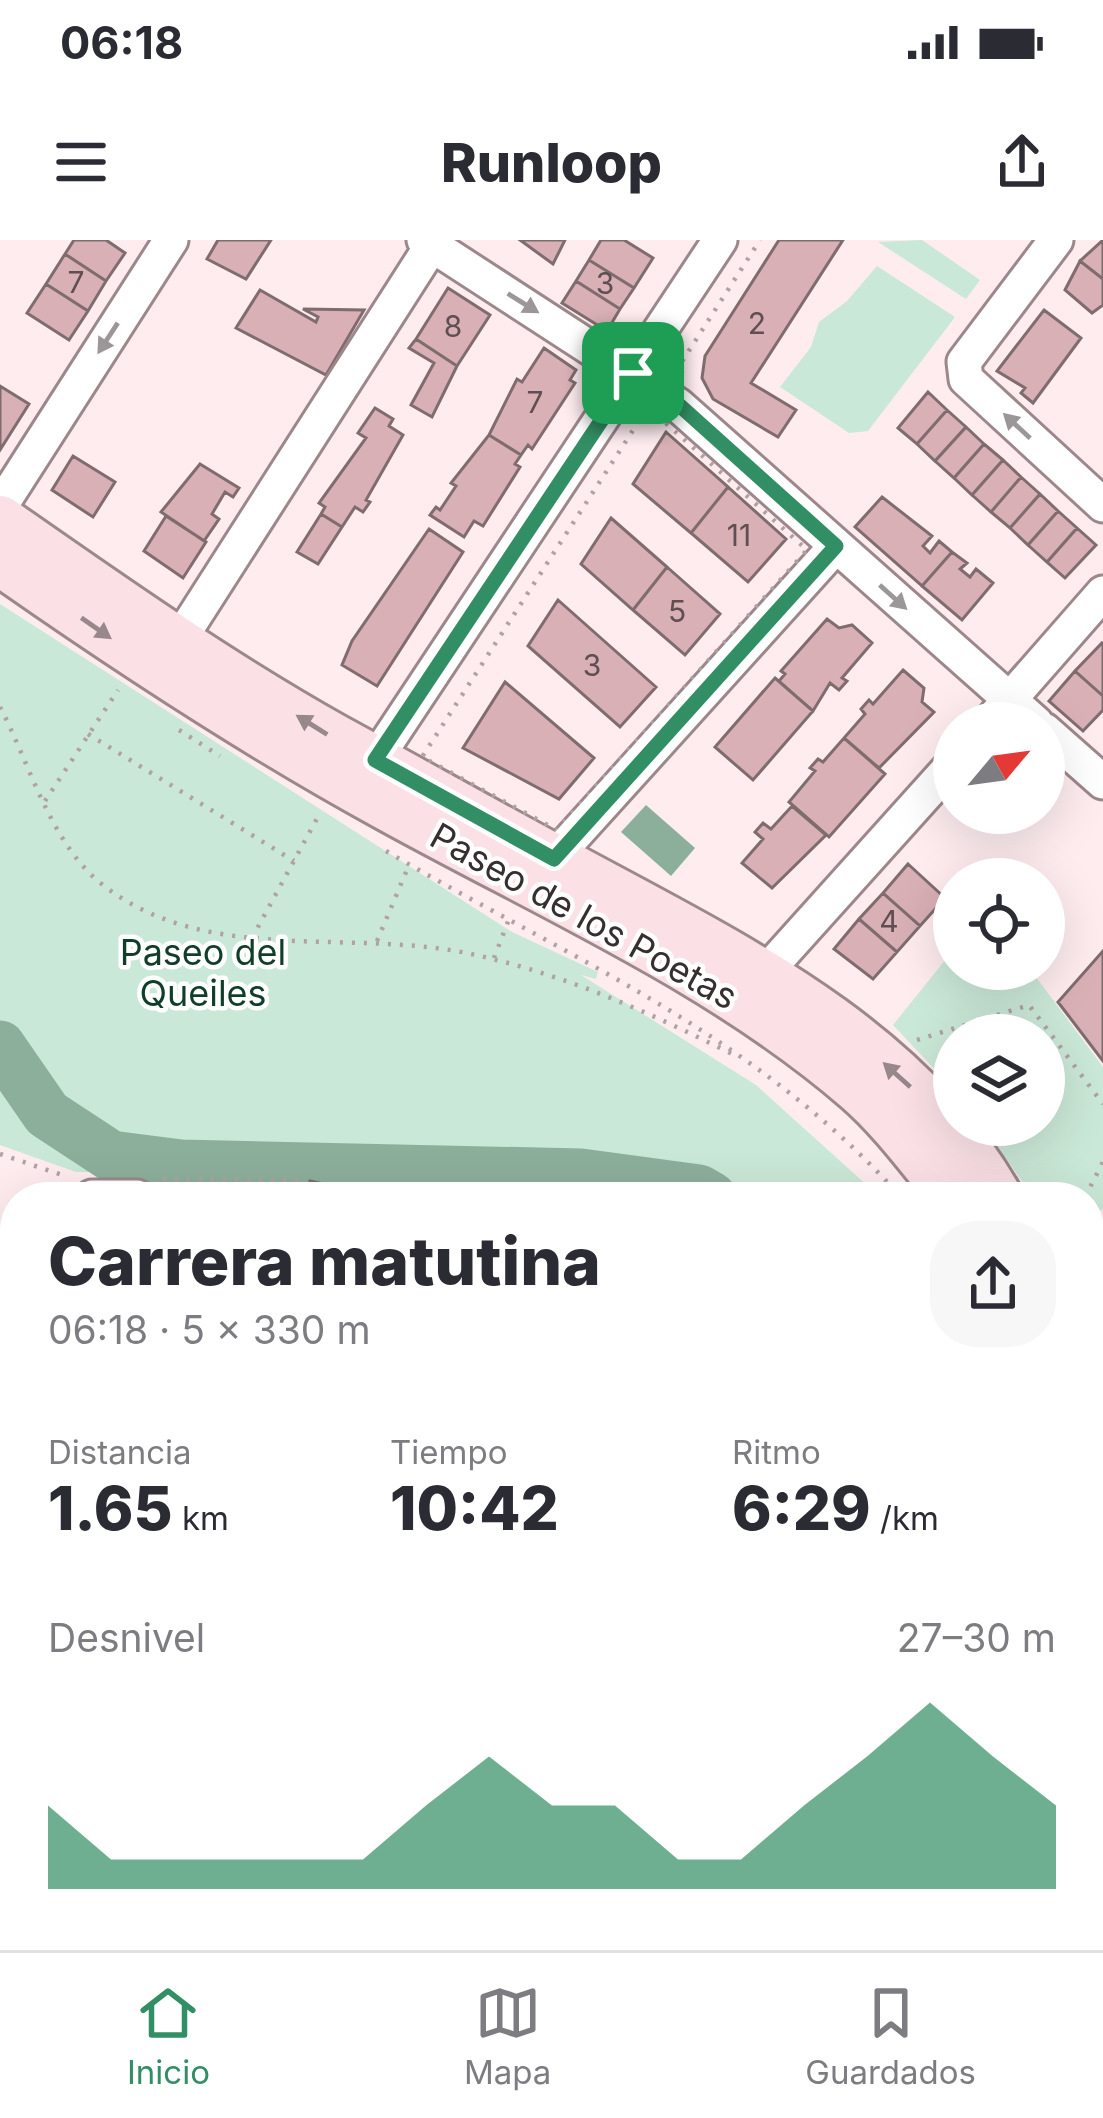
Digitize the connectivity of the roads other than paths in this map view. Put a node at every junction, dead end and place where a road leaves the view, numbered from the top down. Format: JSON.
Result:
{"nodes":[{"id":1,"x":171,"y":240,"type":"edge"},
{"id":2,"x":720,"y":240,"type":"edge"},
{"id":3,"x":1056,"y":240,"type":"edge"},
{"id":4,"x":428,"y":242,"type":"edge"},
{"id":5,"x":633,"y":373,"type":"junction"},
{"id":6,"x":1103,"y":506,"type":"edge"},
{"id":7,"x":0,"y":507,"type":"edge"},
{"id":8,"x":0,"y":520,"type":"edge"},
{"id":9,"x":822,"y":548,"type":"junction"},
{"id":10,"x":0,"y":561,"type":"edge"},
{"id":11,"x":1103,"y":593,"type":"edge"},
{"id":12,"x":178,"y":642,"type":"junction"},
{"id":13,"x":988,"y":702,"type":"edge"},
{"id":14,"x":1008,"y":702,"type":"edge"},
{"id":15,"x":1065,"y":749,"type":"edge"},
{"id":16,"x":375,"y":760,"type":"junction"},
{"id":17,"x":1103,"y":782,"type":"edge"},
{"id":18,"x":933,"y":786,"type":"edge"},
{"id":19,"x":554,"y":859,"type":"junction"},
{"id":20,"x":765,"y":973,"type":"junction"},
{"id":21,"x":940,"y":1182,"type":"edge"},
{"id":22,"x":989,"y":1182,"type":"edge"}],
"edges":[{"from":1,"to":7,"type":"street","one_way":true},
{"from":2,"to":5,"type":"street"},
{"from":6,"to":3,"type":"street","one_way":true},
{"from":4,"to":5,"type":"street","one_way":true},
{"from":4,"to":12,"type":"street"},
{"from":5,"to":9,"type":"street"},
{"from":5,"to":16,"type":"street"},
{"from":8,"to":12,"type":"street","name":"Paseo de los Poetas"},
{"from":9,"to":13,"type":"street","one_way":true},
{"from":9,"to":19,"type":"street"},
{"from":10,"to":21,"type":"street","name":"Paseo de los Poetas","one_way":true},
{"from":11,"to":14,"type":"street"},
{"from":16,"to":12,"type":"street","name":"Paseo de los Poetas","one_way":true},
{"from":15,"to":17,"type":"street"},
{"from":16,"to":19,"type":"street","name":"Paseo de los Poetas"},
{"from":18,"to":20,"type":"street"},
{"from":19,"to":20,"type":"street","name":"Paseo de los Poetas"},
{"from":22,"to":20,"type":"street","name":"Paseo de los Poetas","one_way":true}]}
